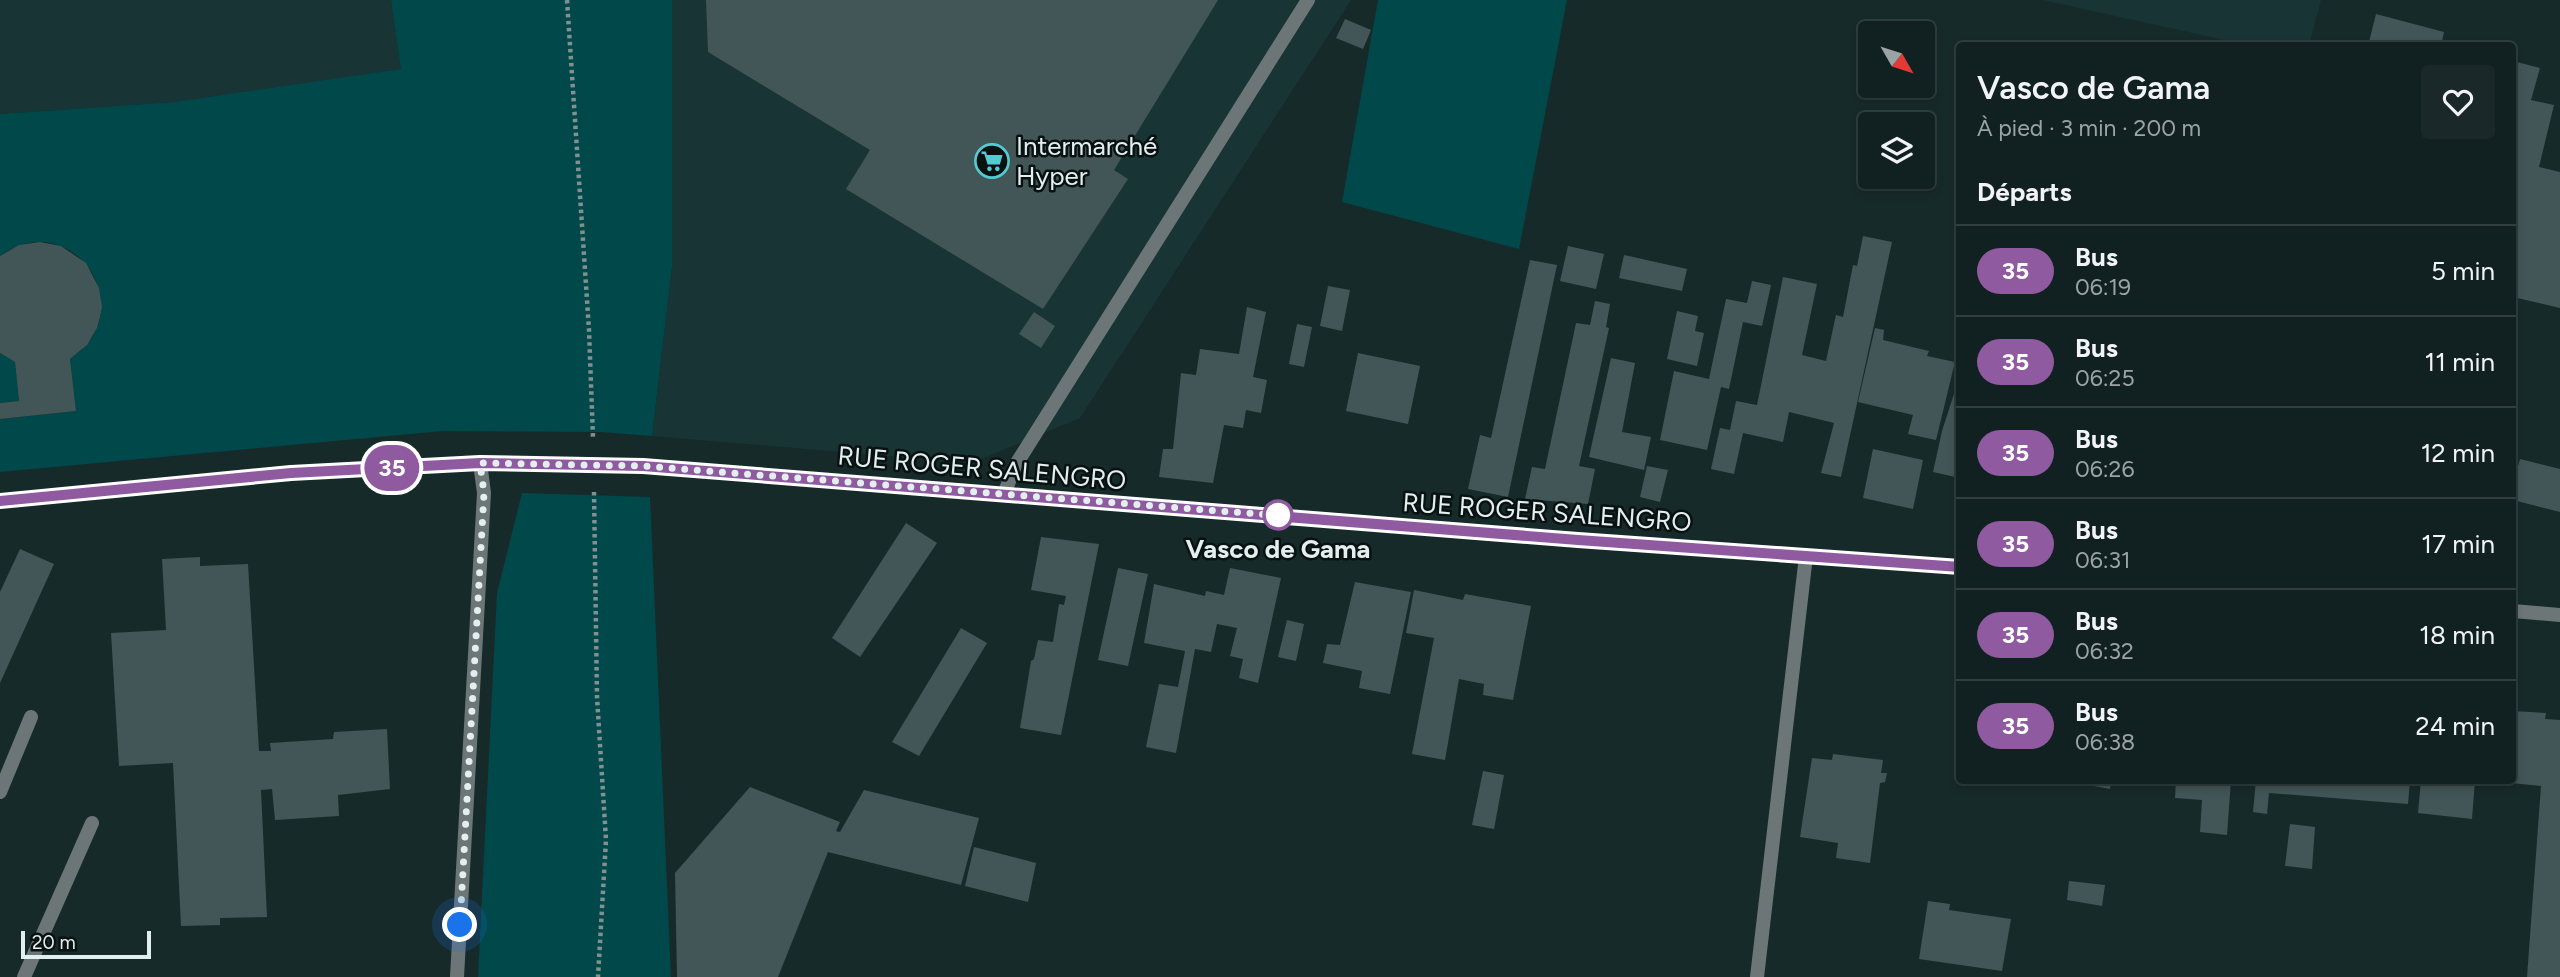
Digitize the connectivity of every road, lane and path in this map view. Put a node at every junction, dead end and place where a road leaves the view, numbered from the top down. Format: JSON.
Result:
{"nodes":[{"id":1,"x":568,"y":0,"type":"edge"},
{"id":2,"x":1308,"y":0,"type":"edge"},
{"id":3,"x":480,"y":463,"type":"junction"},
{"id":4,"x":594,"y":466,"type":"junction"},
{"id":5,"x":1004,"y":494,"type":"junction"},
{"id":6,"x":0,"y":501,"type":"edge"},
{"id":7,"x":1806,"y":556,"type":"junction"},
{"id":8,"x":1956,"y":567,"type":"edge"},
{"id":9,"x":2516,"y":611,"type":"edge"},
{"id":10,"x":2560,"y":615,"type":"edge"},
{"id":11,"x":31,"y":717,"type":"dead end"},
{"id":12,"x":0,"y":792,"type":"edge"},
{"id":13,"x":92,"y":823,"type":"dead end"},
{"id":14,"x":24,"y":977,"type":"edge"},
{"id":15,"x":457,"y":977,"type":"edge"},
{"id":16,"x":598,"y":977,"type":"edge"},
{"id":17,"x":1757,"y":977,"type":"edge"}],
"edges":[{"from":1,"to":4,"type":"path"},
{"from":2,"to":5,"type":"street"},
{"from":3,"to":4,"type":"street","name":"RUE ROGER SALENGRO"},
{"from":3,"to":6,"type":"street","name":"RUE ROGER SALENGRO"},
{"from":3,"to":15,"type":"street"},
{"from":4,"to":5,"type":"street","name":"RUE ROGER SALENGRO"},
{"from":4,"to":16,"type":"path"},
{"from":5,"to":7,"type":"street","name":"RUE ROGER SALENGRO"},
{"from":7,"to":8,"type":"street","name":"RUE ROGER SALENGRO"},
{"from":7,"to":17,"type":"street"},
{"from":9,"to":10,"type":"street"},
{"from":11,"to":12,"type":"street"},
{"from":13,"to":14,"type":"street"}]}
